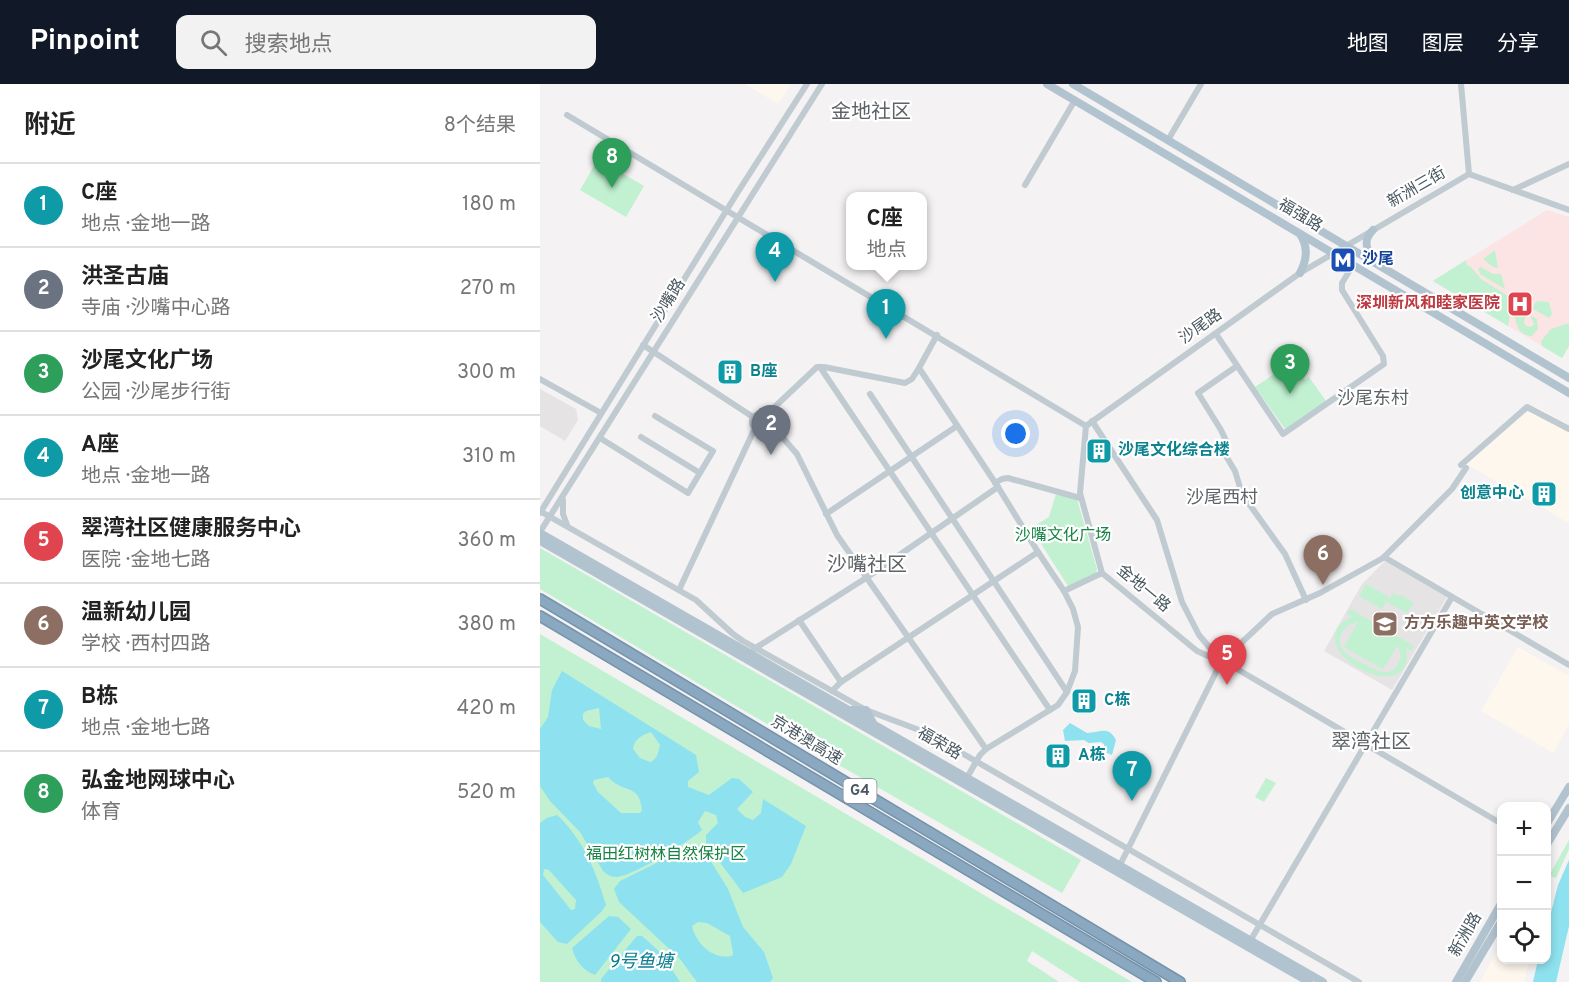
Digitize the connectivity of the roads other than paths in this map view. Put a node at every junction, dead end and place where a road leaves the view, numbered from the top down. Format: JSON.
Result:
{"nodes":[{"id":1,"x":807,"y":84,"type":"edge"},
{"id":2,"x":822,"y":84,"type":"edge"},
{"id":3,"x":1047,"y":84,"type":"edge"},
{"id":4,"x":1073,"y":84,"type":"edge"},
{"id":5,"x":1201,"y":84,"type":"edge"},
{"id":6,"x":1461,"y":84,"type":"edge"},
{"id":7,"x":1075,"y":100,"type":"junction"},
{"id":8,"x":567,"y":115,"type":"dead end"},
{"id":9,"x":1168,"y":140,"type":"junction"},
{"id":10,"x":1569,"y":164,"type":"edge"},
{"id":11,"x":1469,"y":174,"type":"junction"},
{"id":12,"x":1025,"y":185,"type":"dead end"},
{"id":13,"x":1513,"y":190,"type":"junction"},
{"id":14,"x":1264,"y":198,"type":"junction"},
{"id":15,"x":1258,"y":208,"type":"junction"},
{"id":16,"x":1569,"y":210,"type":"edge"},
{"id":17,"x":726,"y":211,"type":"junction"},
{"id":18,"x":737,"y":218,"type":"junction"},
{"id":19,"x":1373,"y":230,"type":"junction"},
{"id":20,"x":1300,"y":233,"type":"junction"},
{"id":21,"x":1345,"y":245,"type":"junction"},
{"id":22,"x":1333,"y":253,"type":"junction"},
{"id":23,"x":1353,"y":265,"type":"junction"},
{"id":24,"x":1386,"y":270,"type":"junction"},
{"id":25,"x":1300,"y":273,"type":"junction"},
{"id":26,"x":1216,"y":334,"type":"junction"},
{"id":27,"x":937,"y":335,"type":"junction"},
{"id":28,"x":643,"y":345,"type":"junction"},
{"id":29,"x":654,"y":352,"type":"junction"},
{"id":30,"x":1238,"y":366,"type":"junction"},
{"id":31,"x":820,"y":367,"type":"junction"},
{"id":32,"x":919,"y":368,"type":"junction"},
{"id":33,"x":1569,"y":378,"type":"edge"},
{"id":34,"x":540,"y":379,"type":"edge"},
{"id":35,"x":1569,"y":393,"type":"edge"},
{"id":36,"x":870,"y":394,"type":"dead end"},
{"id":37,"x":601,"y":413,"type":"junction"},
{"id":38,"x":655,"y":416,"type":"dead end"},
{"id":39,"x":765,"y":416,"type":"junction"},
{"id":40,"x":753,"y":417,"type":"junction"},
{"id":41,"x":1092,"y":421,"type":"junction"},
{"id":42,"x":957,"y":426,"type":"junction"},
{"id":43,"x":1086,"y":426,"type":"junction"},
{"id":44,"x":766,"y":427,"type":"junction"},
{"id":45,"x":755,"y":428,"type":"junction"},
{"id":46,"x":1569,"y":429,"type":"edge"},
{"id":47,"x":641,"y":437,"type":"dead end"},
{"id":48,"x":600,"y":438,"type":"junction"},
{"id":49,"x":912,"y":456,"type":"junction"},
{"id":50,"x":889,"y":472,"type":"junction"},
{"id":51,"x":700,"y":473,"type":"junction"},
{"id":52,"x":997,"y":485,"type":"junction"},
{"id":53,"x":552,"y":492,"type":"junction"},
{"id":54,"x":565,"y":495,"type":"junction"},
{"id":55,"x":1080,"y":498,"type":"junction"},
{"id":56,"x":540,"y":499,"type":"edge"},
{"id":57,"x":540,"y":512,"type":"edge"},
{"id":58,"x":826,"y":514,"type":"junction"},
{"id":59,"x":551,"y":517,"type":"junction"},
{"id":60,"x":953,"y":518,"type":"junction"},
{"id":61,"x":569,"y":528,"type":"junction"},
{"id":62,"x":540,"y":532,"type":"edge"},
{"id":63,"x":932,"y":533,"type":"junction"},
{"id":64,"x":540,"y":541,"type":"edge"},
{"id":65,"x":1038,"y":552,"type":"junction"},
{"id":66,"x":1384,"y":557,"type":"junction"},
{"id":67,"x":1102,"y":573,"type":"junction"},
{"id":68,"x":866,"y":578,"type":"junction"},
{"id":69,"x":994,"y":581,"type":"junction"},
{"id":70,"x":679,"y":590,"type":"junction"},
{"id":71,"x":1064,"y":591,"type":"junction"},
{"id":72,"x":972,"y":596,"type":"junction"},
{"id":73,"x":1452,"y":597,"type":"junction"},
{"id":74,"x":540,"y":599,"type":"edge"},
{"id":75,"x":1306,"y":600,"type":"junction"},
{"id":76,"x":540,"y":616,"type":"edge"},
{"id":77,"x":799,"y":620,"type":"junction"},
{"id":78,"x":909,"y":637,"type":"junction"},
{"id":79,"x":752,"y":650,"type":"junction"},
{"id":80,"x":1221,"y":662,"type":"junction"},
{"id":81,"x":1569,"y":665,"type":"edge"},
{"id":82,"x":841,"y":682,"type":"junction"},
{"id":83,"x":832,"y":691,"type":"junction"},
{"id":84,"x":1067,"y":692,"type":"junction"},
{"id":85,"x":848,"y":709,"type":"junction"},
{"id":86,"x":866,"y":710,"type":"junction"},
{"id":87,"x":1050,"y":710,"type":"junction"},
{"id":88,"x":873,"y":724,"type":"junction"},
{"id":89,"x":1366,"y":745,"type":"junction"},
{"id":90,"x":986,"y":749,"type":"junction"},
{"id":91,"x":976,"y":762,"type":"junction"},
{"id":92,"x":965,"y":781,"type":"junction"},
{"id":93,"x":1569,"y":787,"type":"edge"},
{"id":94,"x":1569,"y":808,"type":"edge"},
{"id":95,"x":1551,"y":817,"type":"edge"},
{"id":96,"x":1497,"y":821,"type":"edge"},
{"id":97,"x":1551,"y":838,"type":"edge"},
{"id":98,"x":1128,"y":849,"type":"junction"},
{"id":99,"x":1118,"y":868,"type":"junction"},
{"id":100,"x":1497,"y":910,"type":"edge"},
{"id":101,"x":1259,"y":924,"type":"junction"},
{"id":102,"x":1497,"y":928,"type":"edge"},
{"id":103,"x":1249,"y":943,"type":"junction"},
{"id":104,"x":1156,"y":982,"type":"edge"},
{"id":105,"x":1180,"y":982,"type":"edge"},
{"id":106,"x":1309,"y":982,"type":"edge"},
{"id":107,"x":1323,"y":982,"type":"edge"},
{"id":108,"x":1359,"y":982,"type":"edge"},
{"id":109,"x":1456,"y":982,"type":"edge"},
{"id":110,"x":1465,"y":982,"type":"edge"}],
"edges":[{"from":1,"to":17,"type":"street","name":"沙嘴路"},
{"from":2,"to":18,"type":"street","name":"沙嘴路"},
{"from":3,"to":7,"type":"main road","name":"福强路"},
{"from":4,"to":9,"type":"main road","name":"福强路"},
{"from":5,"to":9,"type":"street"},
{"from":6,"to":11,"type":"street","name":"新洲三街"},
{"from":7,"to":12,"type":"street"},
{"from":7,"to":15,"type":"main road","name":"福强路"},
{"from":8,"to":17,"type":"street"},
{"from":9,"to":14,"type":"main road","name":"福强路"},
{"from":10,"to":13,"type":"street"},
{"from":11,"to":13,"type":"street"},
{"from":11,"to":19,"type":"street","name":"新洲三街"},
{"from":13,"to":16,"type":"street"},
{"from":14,"to":15,"type":"main road"},
{"from":14,"to":21,"type":"main road","name":"福强路"},
{"from":15,"to":20,"type":"main road","name":"福强路"},
{"from":17,"to":18,"type":"street"},
{"from":17,"to":28,"type":"street","name":"沙嘴路"},
{"from":18,"to":27,"type":"street"},
{"from":18,"to":29,"type":"street","name":"沙嘴路"},
{"from":19,"to":21,"type":"street","name":"新洲三街"},
{"from":19,"to":24,"type":"main road"},
{"from":20,"to":22,"type":"main road","name":"福强路"},
{"from":20,"to":25,"type":"main road"},
{"from":21,"to":22,"type":"street","name":"新洲三街"},
{"from":21,"to":24,"type":"main road","name":"福强路"},
{"from":22,"to":23,"type":"main road","name":"福强路"},
{"from":22,"to":25,"type":"street","name":"沙尾路"},
{"from":23,"to":30,"type":"street"},
{"from":23,"to":35,"type":"main road","name":"福强路"},
{"from":24,"to":33,"type":"main road","name":"福强路"},
{"from":25,"to":26,"type":"street","name":"沙尾路"},
{"from":26,"to":30,"type":"street"},
{"from":26,"to":41,"type":"street","name":"沙尾路"},
{"from":27,"to":32,"type":"street"},
{"from":27,"to":43,"type":"street"},
{"from":28,"to":29,"type":"street"},
{"from":28,"to":37,"type":"street","name":"沙嘴路"},
{"from":29,"to":40,"type":"street"},
{"from":29,"to":48,"type":"street","name":"沙嘴路"},
{"from":30,"to":75,"type":"street"},
{"from":31,"to":32,"type":"street"},
{"from":31,"to":39,"type":"street"},
{"from":31,"to":50,"type":"street"},
{"from":32,"to":42,"type":"street"},
{"from":34,"to":37,"type":"street"},
{"from":36,"to":49,"type":"street"},
{"from":37,"to":53,"type":"street","name":"沙嘴路"},
{"from":38,"to":51,"type":"street"},
{"from":39,"to":40,"type":"street"},
{"from":39,"to":44,"type":"street"},
{"from":40,"to":45,"type":"street"},
{"from":41,"to":43,"type":"street","name":"沙尾路"},
{"from":41,"to":80,"type":"street"},
{"from":42,"to":49,"type":"street"},
{"from":42,"to":52,"type":"street"},
{"from":43,"to":55,"type":"street","name":"金地一路"},
{"from":44,"to":45,"type":"street"},
{"from":44,"to":58,"type":"street"},
{"from":45,"to":70,"type":"street"},
{"from":46,"to":66,"type":"street"},
{"from":47,"to":51,"type":"street"},
{"from":48,"to":51,"type":"street"},
{"from":48,"to":54,"type":"street","name":"沙嘴路"},
{"from":49,"to":50,"type":"street"},
{"from":49,"to":60,"type":"street"},
{"from":50,"to":58,"type":"street"},
{"from":50,"to":63,"type":"street"},
{"from":52,"to":55,"type":"street"},
{"from":52,"to":60,"type":"street"},
{"from":52,"to":65,"type":"street"},
{"from":53,"to":56,"type":"street"},
{"from":53,"to":57,"type":"street","name":"沙嘴路"},
{"from":54,"to":59,"type":"street","name":"沙嘴路"},
{"from":54,"to":61,"type":"street"},
{"from":55,"to":67,"type":"street","name":"金地一路"},
{"from":57,"to":59,"type":"street"},
{"from":58,"to":68,"type":"street"},
{"from":59,"to":61,"type":"street"},
{"from":59,"to":62,"type":"street","name":"沙嘴路"},
{"from":60,"to":63,"type":"street"},
{"from":60,"to":69,"type":"street"},
{"from":61,"to":70,"type":"street"},
{"from":62,"to":79,"type":"main road","name":"福荣路"},
{"from":63,"to":68,"type":"street"},
{"from":63,"to":72,"type":"street"},
{"from":64,"to":92,"type":"main road","name":"福荣路"},
{"from":65,"to":69,"type":"street"},
{"from":65,"to":71,"type":"street"},
{"from":66,"to":73,"type":"street"},
{"from":66,"to":75,"type":"street"},
{"from":67,"to":71,"type":"street"},
{"from":67,"to":80,"type":"street","name":"金地一路"},
{"from":68,"to":77,"type":"street"},
{"from":68,"to":78,"type":"street"},
{"from":69,"to":72,"type":"street"},
{"from":69,"to":84,"type":"street"},
{"from":70,"to":79,"type":"street"},
{"from":71,"to":84,"type":"street"},
{"from":72,"to":78,"type":"street"},
{"from":72,"to":87,"type":"street"},
{"from":73,"to":81,"type":"street"},
{"from":73,"to":89,"type":"street"},
{"from":74,"to":105,"type":"highway","name":"京港澳高速","number":"G4"},
{"from":75,"to":80,"type":"street"},
{"from":76,"to":104,"type":"highway","name":"京港澳高速","number":"G4"},
{"from":77,"to":79,"type":"street"},
{"from":77,"to":82,"type":"street"},
{"from":78,"to":82,"type":"street"},
{"from":78,"to":90,"type":"street"},
{"from":79,"to":83,"type":"street"},
{"from":79,"to":85,"type":"main road","name":"福荣路"},
{"from":80,"to":89,"type":"street","name":"金地一路"},
{"from":80,"to":98,"type":"street"},
{"from":82,"to":83,"type":"street"},
{"from":83,"to":86,"type":"street"},
{"from":84,"to":87,"type":"street"},
{"from":85,"to":86,"type":"main road"},
{"from":85,"to":88,"type":"main road","name":"福荣路"},
{"from":86,"to":88,"type":"main road"},
{"from":86,"to":91,"type":"street"},
{"from":87,"to":90,"type":"street"},
{"from":88,"to":92,"type":"main road","name":"福荣路"},
{"from":89,"to":96,"type":"street","name":"金地一路"},
{"from":89,"to":101,"type":"street"},
{"from":90,"to":91,"type":"street"},
{"from":91,"to":92,"type":"street"},
{"from":91,"to":98,"type":"street"},
{"from":92,"to":99,"type":"main road","name":"福荣路"},
{"from":93,"to":95,"type":"main road"},
{"from":94,"to":97,"type":"main road"},
{"from":98,"to":99,"type":"street"},
{"from":98,"to":101,"type":"street"},
{"from":99,"to":103,"type":"main road","name":"福荣路"},
{"from":100,"to":109,"type":"main road","name":"新洲路"},
{"from":101,"to":103,"type":"street"},
{"from":101,"to":108,"type":"street"},
{"from":102,"to":110,"type":"main road","name":"新洲路"},
{"from":103,"to":106,"type":"main road","name":"福荣路"},
{"from":103,"to":107,"type":"main road","name":"福荣路"}]}
